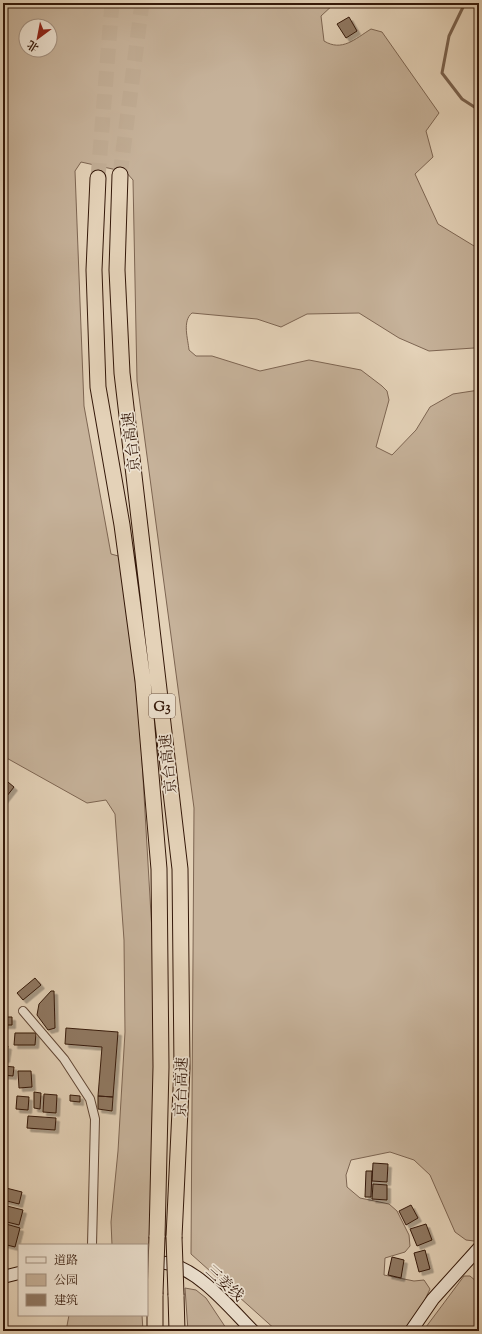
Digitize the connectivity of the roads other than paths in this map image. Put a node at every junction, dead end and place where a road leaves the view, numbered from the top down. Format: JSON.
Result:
{"nodes":[{"id":1,"x":120,"y":175,"type":"tunnel mouth"},
{"id":2,"x":98,"y":178,"type":"tunnel mouth"},
{"id":3,"x":24,"y":1011,"type":"dead end"},
{"id":4,"x":92,"y":1244,"type":"edge"},
{"id":5,"x":479,"y":1248,"type":"edge"},
{"id":6,"x":148,"y":1263,"type":"edge"},
{"id":7,"x":18,"y":1273,"type":"edge"},
{"id":8,"x":3,"y":1277,"type":"edge"},
{"id":9,"x":156,"y":1331,"type":"edge"},
{"id":10,"x":177,"y":1331,"type":"edge"},
{"id":11,"x":253,"y":1331,"type":"edge"},
{"id":12,"x":411,"y":1331,"type":"edge"}],
"edges":[{"from":1,"to":10,"type":"highway","name":"京台高速","number":"G3","bridge":true},
{"from":2,"to":9,"type":"highway","name":"京台高速","number":"G3","bridge":true},
{"from":3,"to":4,"type":"street"},
{"from":5,"to":12,"type":"main road"},
{"from":6,"to":11,"type":"main road","name":"三姜线"},
{"from":7,"to":8,"type":"main road"}]}
